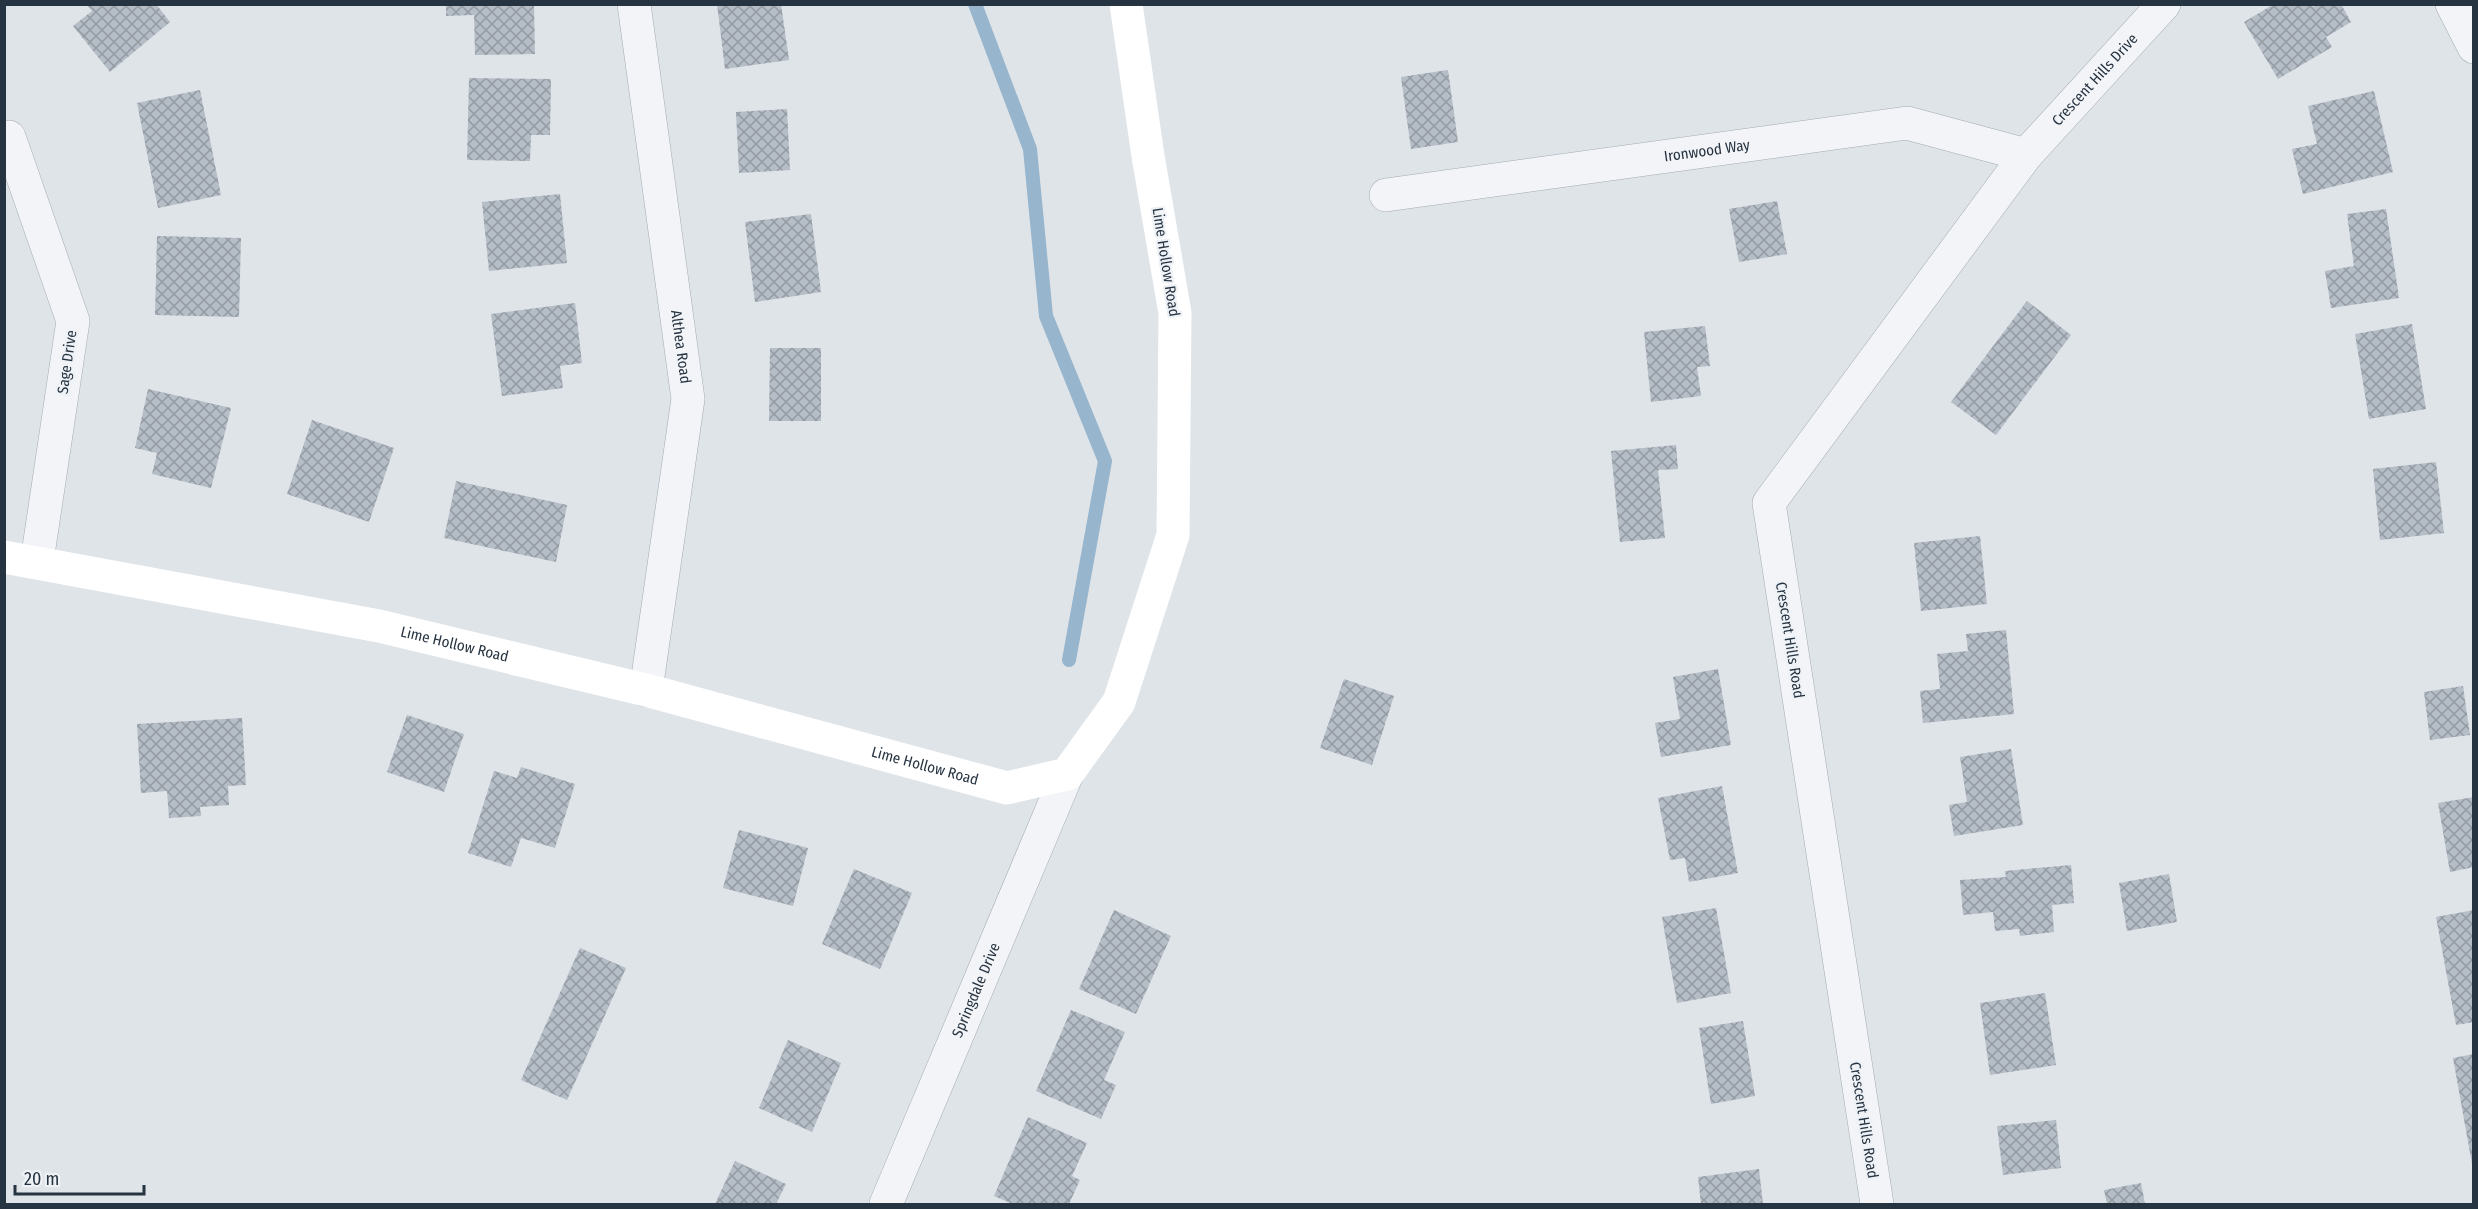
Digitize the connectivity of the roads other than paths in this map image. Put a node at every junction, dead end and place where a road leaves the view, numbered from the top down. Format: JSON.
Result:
{"nodes":[{"id":1,"x":634,"y":4,"type":"edge"},
{"id":2,"x":1126,"y":4,"type":"edge"},
{"id":3,"x":2164,"y":4,"type":"edge"},
{"id":4,"x":2452,"y":4,"type":"edge"},
{"id":5,"x":2474,"y":47,"type":"edge"},
{"id":6,"x":9,"y":137,"type":"dead end"},
{"id":7,"x":2026,"y":155,"type":"junction"},
{"id":8,"x":1386,"y":195,"type":"dead end"},
{"id":9,"x":4,"y":557,"type":"edge"},
{"id":10,"x":37,"y":561,"type":"junction"},
{"id":11,"x":646,"y":690,"type":"junction"},
{"id":12,"x":1067,"y":774,"type":"junction"},
{"id":13,"x":886,"y":1204,"type":"edge"},
{"id":14,"x":1877,"y":1204,"type":"edge"}],
"edges":[{"from":1,"to":11,"type":"street","name":"Althea Road"},
{"from":2,"to":12,"type":"street","name":"Lime Hollow Road"},
{"from":3,"to":7,"type":"street","name":"Crescent Hills Drive"},
{"from":4,"to":5,"type":"street"},
{"from":6,"to":10,"type":"street","name":"Sage Drive"},
{"from":7,"to":8,"type":"street","name":"Ironwood Way"},
{"from":7,"to":14,"type":"street","name":"Crescent Hills Road"},
{"from":9,"to":10,"type":"street","name":"Lime Hollow Road"},
{"from":10,"to":11,"type":"street","name":"Lime Hollow Road"},
{"from":11,"to":12,"type":"street","name":"Lime Hollow Road"},
{"from":12,"to":13,"type":"street","name":"Springdale Drive"}]}
